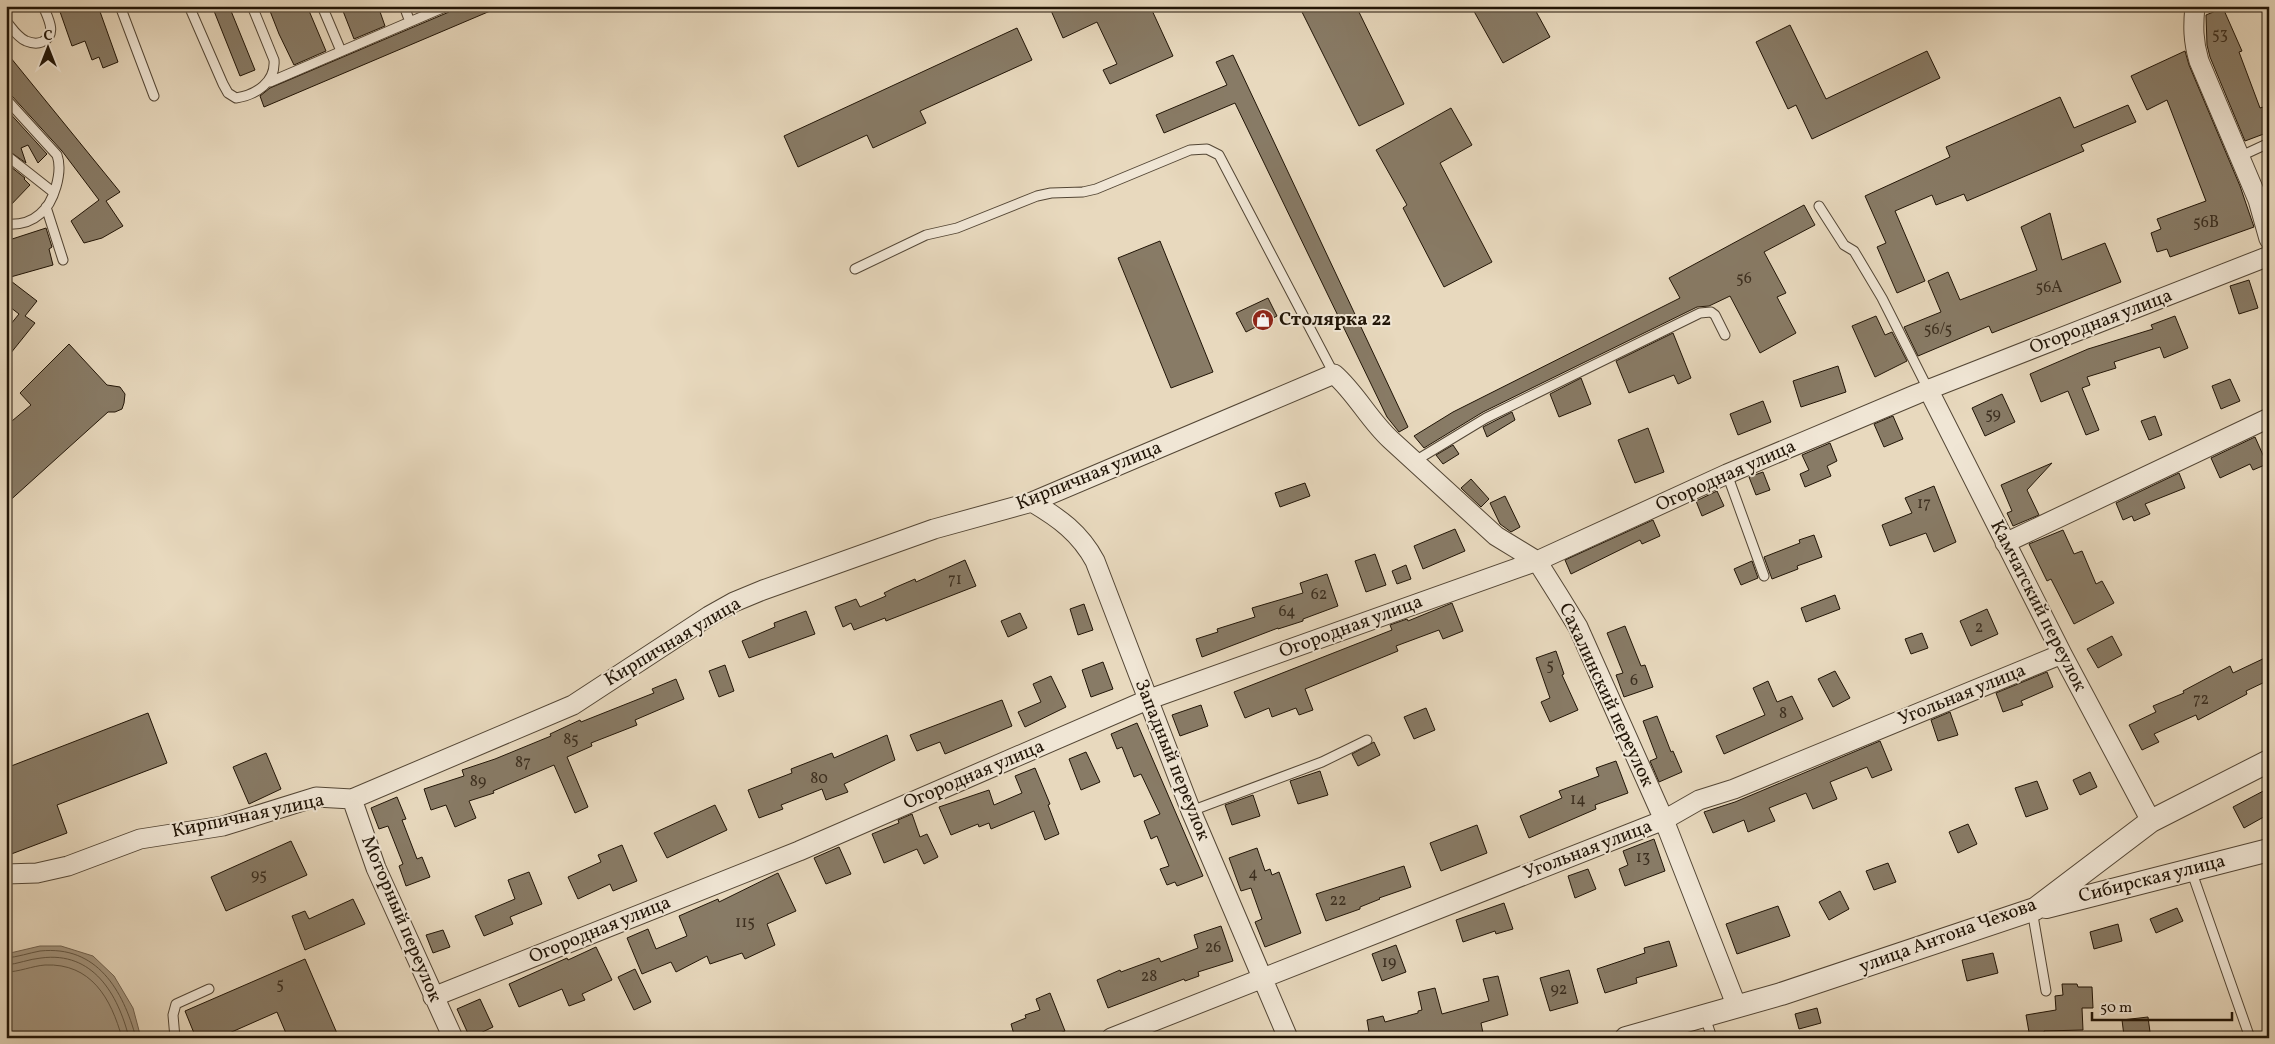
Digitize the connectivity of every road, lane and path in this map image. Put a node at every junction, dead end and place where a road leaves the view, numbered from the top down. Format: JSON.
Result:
{"nodes":[{"id":1,"x":43,"y":6,"type":"edge"},
{"id":2,"x":120,"y":6,"type":"edge"},
{"id":3,"x":189,"y":6,"type":"edge"},
{"id":4,"x":252,"y":6,"type":"edge"},
{"id":5,"x":322,"y":6,"type":"edge"},
{"id":6,"x":404,"y":6,"type":"edge"},
{"id":7,"x":447,"y":6,"type":"edge"},
{"id":8,"x":2195,"y":6,"type":"edge"},
{"id":9,"x":6,"y":21,"type":"edge"},
{"id":10,"x":410,"y":22,"type":"junction"},
{"id":11,"x":342,"y":51,"type":"junction"},
{"id":12,"x":270,"y":82,"type":"junction"},
{"id":13,"x":154,"y":96,"type":"dead end"},
{"id":14,"x":6,"y":99,"type":"edge"},
{"id":15,"x":2269,"y":143,"type":"edge"},
{"id":16,"x":6,"y":155,"type":"edge"},
{"id":17,"x":2241,"y":156,"type":"junction"},
{"id":18,"x":53,"y":192,"type":"junction"},
{"id":19,"x":1819,"y":206,"type":"dead end"},
{"id":20,"x":46,"y":207,"type":"junction"},
{"id":21,"x":6,"y":224,"type":"edge"},
{"id":22,"x":2269,"y":239,"type":"edge"},
{"id":23,"x":2269,"y":256,"type":"edge"},
{"id":24,"x":63,"y":260,"type":"dead end"},
{"id":25,"x":855,"y":269,"type":"dead end"},
{"id":26,"x":1725,"y":335,"type":"dead end"},
{"id":27,"x":1334,"y":374,"type":"junction"},
{"id":28,"x":1928,"y":389,"type":"junction"},
{"id":29,"x":2269,"y":418,"type":"edge"},
{"id":30,"x":1415,"y":461,"type":"junction"},
{"id":31,"x":1727,"y":474,"type":"junction"},
{"id":32,"x":1032,"y":502,"type":"junction"},
{"id":33,"x":2006,"y":543,"type":"junction"},
{"id":34,"x":1537,"y":561,"type":"junction"},
{"id":35,"x":1764,"y":576,"type":"dead end"},
{"id":36,"x":2062,"y":654,"type":"junction"},
{"id":37,"x":1147,"y":700,"type":"junction"},
{"id":38,"x":1367,"y":740,"type":"dead end"},
{"id":39,"x":2269,"y":761,"type":"edge"},
{"id":40,"x":352,"y":799,"type":"junction"},
{"id":41,"x":1191,"y":811,"type":"junction"},
{"id":42,"x":1664,"y":820,"type":"junction"},
{"id":43,"x":2151,"y":821,"type":"junction"},
{"id":44,"x":2269,"y":850,"type":"edge"},
{"id":45,"x":2191,"y":870,"type":"junction"},
{"id":46,"x":6,"y":874,"type":"edge"},
{"id":47,"x":2033,"y":910,"type":"junction"},
{"id":48,"x":1263,"y":977,"type":"junction"},
{"id":49,"x":209,"y":989,"type":"dead end"},
{"id":50,"x":2046,"y":991,"type":"dead end"},
{"id":51,"x":433,"y":997,"type":"junction"},
{"id":52,"x":1737,"y":1007,"type":"junction"},
{"id":53,"x":1705,"y":1017,"type":"junction"},
{"id":54,"x":175,"y":1038,"type":"edge"},
{"id":55,"x":452,"y":1038,"type":"edge"},
{"id":56,"x":1111,"y":1038,"type":"edge"},
{"id":57,"x":1288,"y":1038,"type":"edge"},
{"id":58,"x":1626,"y":1038,"type":"edge"},
{"id":59,"x":1712,"y":1038,"type":"edge"},
{"id":60,"x":2250,"y":1038,"type":"edge"}],
"edges":[{"from":1,"to":9,"type":"lane"},
{"from":2,"to":13,"type":"lane"},
{"from":3,"to":12,"type":"lane"},
{"from":4,"to":12,"type":"lane"},
{"from":5,"to":11,"type":"lane"},
{"from":6,"to":10,"type":"lane"},
{"from":7,"to":10,"type":"lane"},
{"from":8,"to":17,"type":"street"},
{"from":10,"to":11,"type":"lane"},
{"from":11,"to":12,"type":"lane"},
{"from":14,"to":18,"type":"lane"},
{"from":15,"to":17,"type":"lane"},
{"from":16,"to":18,"type":"lane"},
{"from":17,"to":22,"type":"street"},
{"from":18,"to":20,"type":"lane"},
{"from":19,"to":28,"type":"lane"},
{"from":20,"to":21,"type":"lane"},
{"from":20,"to":24,"type":"lane"},
{"from":23,"to":28,"type":"street","name":"Огородная улица"},
{"from":25,"to":27,"type":"lane"},
{"from":26,"to":30,"type":"lane"},
{"from":27,"to":30,"type":"street","name":"Сахалинский переулок"},
{"from":27,"to":32,"type":"street","name":"Кирпичная улица"},
{"from":28,"to":31,"type":"street","name":"Огородная улица"},
{"from":28,"to":33,"type":"street","name":"Камчатский переулок"},
{"from":29,"to":33,"type":"street"},
{"from":30,"to":34,"type":"street","name":"Сахалинский переулок"},
{"from":31,"to":34,"type":"street","name":"Огородная улица"},
{"from":31,"to":35,"type":"lane"},
{"from":32,"to":37,"type":"street","name":"Западный переулок"},
{"from":32,"to":40,"type":"street","name":"Кирпичная улица"},
{"from":33,"to":36,"type":"street","name":"Камчатский переулок"},
{"from":34,"to":37,"type":"street","name":"Огородная улица"},
{"from":34,"to":42,"type":"street","name":"Сахалинский переулок"},
{"from":36,"to":42,"type":"street","name":"Угольная улица"},
{"from":36,"to":43,"type":"street","name":"Камчатский переулок"},
{"from":37,"to":41,"type":"street","name":"Западный переулок"},
{"from":37,"to":51,"type":"street","name":"Огородная улица"},
{"from":38,"to":41,"type":"lane"},
{"from":39,"to":43,"type":"street","name":"улица Антона Чехова"},
{"from":40,"to":46,"type":"street","name":"Кирпичная улица"},
{"from":40,"to":51,"type":"street","name":"Моторный переулок"},
{"from":41,"to":48,"type":"street","name":"Западный переулок"},
{"from":42,"to":48,"type":"street","name":"Угольная улица"},
{"from":42,"to":52,"type":"street","name":"Сахалинский переулок"},
{"from":43,"to":47,"type":"street","name":"улица Антона Чехова"},
{"from":44,"to":45,"type":"street","name":"Сибирская улица"},
{"from":45,"to":47,"type":"street","name":"Сибирская улица"},
{"from":45,"to":60,"type":"lane"},
{"from":47,"to":50,"type":"lane"},
{"from":47,"to":52,"type":"street","name":"улица Антона Чехова"},
{"from":48,"to":56,"type":"street","name":"Угольная улица"},
{"from":48,"to":57,"type":"street","name":"Западный переулок"},
{"from":49,"to":54,"type":"lane"},
{"from":51,"to":55,"type":"street","name":"Моторный переулок"},
{"from":52,"to":53,"type":"street","name":"улица Антона Чехова"},
{"from":53,"to":58,"type":"street","name":"улица Антона Чехова"},
{"from":53,"to":59,"type":"lane"}]}
